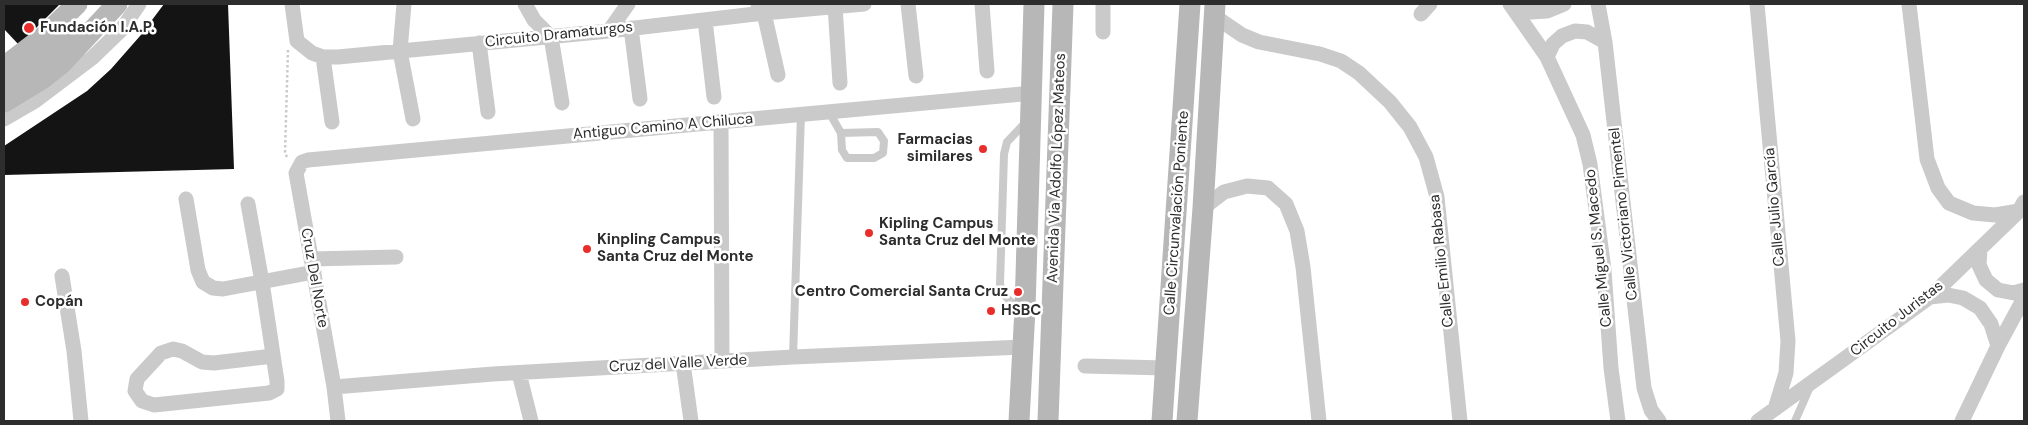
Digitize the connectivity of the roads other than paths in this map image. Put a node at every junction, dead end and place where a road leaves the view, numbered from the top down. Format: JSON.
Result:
{"nodes":[{"id":1,"x":117,"y":4,"type":"edge"},
{"id":2,"x":139,"y":4,"type":"edge"},
{"id":3,"x":292,"y":4,"type":"edge"},
{"id":4,"x":404,"y":4,"type":"edge"},
{"id":5,"x":525,"y":4,"type":"edge"},
{"id":6,"x":628,"y":4,"type":"edge"},
{"id":7,"x":864,"y":4,"type":"edge"},
{"id":8,"x":908,"y":4,"type":"edge"},
{"id":9,"x":982,"y":4,"type":"edge"},
{"id":10,"x":1034,"y":4,"type":"edge"},
{"id":11,"x":1103,"y":4,"type":"edge"},
{"id":12,"x":1190,"y":4,"type":"edge"},
{"id":13,"x":1564,"y":4,"type":"edge"},
{"id":14,"x":1598,"y":4,"type":"edge"},
{"id":15,"x":1756,"y":4,"type":"edge"},
{"id":16,"x":1909,"y":4,"type":"edge"},
{"id":17,"x":836,"y":5,"type":"edge"},
{"id":18,"x":1064,"y":5,"type":"edge"},
{"id":19,"x":1511,"y":5,"type":"edge"},
{"id":20,"x":760,"y":8,"type":"edge"},
{"id":21,"x":1215,"y":10,"type":"edge"},
{"id":22,"x":88,"y":12,"type":"edge"},
{"id":23,"x":705,"y":20,"type":"junction"},
{"id":24,"x":631,"y":28,"type":"junction"},
{"id":25,"x":609,"y":31,"type":"junction"},
{"id":26,"x":1103,"y":32,"type":"dead end"},
{"id":27,"x":552,"y":37,"type":"junction"},
{"id":28,"x":1605,"y":42,"type":"junction"},
{"id":29,"x":479,"y":43,"type":"junction"},
{"id":30,"x":400,"y":51,"type":"junction"},
{"id":31,"x":323,"y":57,"type":"junction"},
{"id":32,"x":1547,"y":57,"type":"junction"},
{"id":33,"x":4,"y":66,"type":"edge"},
{"id":34,"x":987,"y":71,"type":"dead end"},
{"id":35,"x":778,"y":75,"type":"dead end"},
{"id":36,"x":916,"y":76,"type":"dead end"},
{"id":37,"x":840,"y":82,"type":"dead end"},
{"id":38,"x":4,"y":88,"type":"edge"},
{"id":39,"x":1033,"y":93,"type":"junction"},
{"id":40,"x":714,"y":97,"type":"dead end"},
{"id":41,"x":640,"y":100,"type":"dead end"},
{"id":42,"x":4,"y":102,"type":"edge"},
{"id":43,"x":562,"y":104,"type":"dead end"},
{"id":44,"x":488,"y":112,"type":"dead end"},
{"id":45,"x":829,"y":112,"type":"junction"},
{"id":46,"x":801,"y":114,"type":"junction"},
{"id":47,"x":4,"y":119,"type":"edge"},
{"id":48,"x":413,"y":119,"type":"dead end"},
{"id":49,"x":332,"y":122,"type":"dead end"},
{"id":50,"x":721,"y":122,"type":"junction"},
{"id":51,"x":841,"y":133,"type":"junction"},
{"id":52,"x":297,"y":168,"type":"joint"},
{"id":53,"x":186,"y":199,"type":"dead end"},
{"id":54,"x":248,"y":204,"type":"dead end"},
{"id":55,"x":2021,"y":206,"type":"edge"},
{"id":56,"x":1204,"y":208,"type":"junction"},
{"id":57,"x":1980,"y":249,"type":"junction"},
{"id":58,"x":396,"y":257,"type":"dead end"},
{"id":59,"x":312,"y":266,"type":"junction"},
{"id":60,"x":62,"y":276,"type":"dead end"},
{"id":61,"x":262,"y":282,"type":"junction"},
{"id":62,"x":2024,"y":290,"type":"edge"},
{"id":63,"x":1930,"y":297,"type":"junction"},
{"id":64,"x":2024,"y":298,"type":"edge"},
{"id":65,"x":1998,"y":346,"type":"junction"},
{"id":66,"x":1023,"y":347,"type":"junction"},
{"id":67,"x":273,"y":356,"type":"junction"},
{"id":68,"x":793,"y":357,"type":"junction"},
{"id":69,"x":722,"y":361,"type":"junction"},
{"id":70,"x":683,"y":363,"type":"junction"},
{"id":71,"x":1085,"y":366,"type":"dead end"},
{"id":72,"x":1166,"y":368,"type":"junction"},
{"id":73,"x":520,"y":373,"type":"junction"},
{"id":74,"x":1812,"y":383,"type":"junction"},
{"id":75,"x":334,"y":387,"type":"junction"},
{"id":76,"x":1775,"y":409,"type":"junction"},
{"id":77,"x":81,"y":421,"type":"edge"},
{"id":78,"x":338,"y":421,"type":"edge"},
{"id":79,"x":531,"y":421,"type":"edge"},
{"id":80,"x":691,"y":421,"type":"edge"},
{"id":81,"x":1019,"y":421,"type":"edge"},
{"id":82,"x":1048,"y":421,"type":"edge"},
{"id":83,"x":1162,"y":421,"type":"edge"},
{"id":84,"x":1187,"y":421,"type":"edge"},
{"id":85,"x":1319,"y":421,"type":"edge"},
{"id":86,"x":1460,"y":421,"type":"edge"},
{"id":87,"x":1618,"y":421,"type":"edge"},
{"id":88,"x":1659,"y":421,"type":"edge"},
{"id":89,"x":1758,"y":421,"type":"edge"},
{"id":90,"x":1795,"y":421,"type":"edge"},
{"id":91,"x":1962,"y":421,"type":"edge"}],
"edges":[{"from":1,"to":42,"type":"main road"},
{"from":2,"to":47,"type":"street"},
{"from":3,"to":31,"type":"street"},
{"from":4,"to":30,"type":"street"},
{"from":5,"to":27,"type":"street"},
{"from":6,"to":25,"type":"street"},
{"from":7,"to":17,"type":"street","name":"Circuito Dramaturgos"},
{"from":8,"to":36,"type":"street"},
{"from":9,"to":34,"type":"street"},
{"from":10,"to":39,"type":"main road","name":"Avenida Via Adolfo López Mateos"},
{"from":11,"to":26,"type":"street"},
{"from":12,"to":72,"type":"main road","name":"Calle Circunvalación Poniente"},
{"from":13,"to":19,"type":"street"},
{"from":14,"to":28,"type":"street","name":"Calle Victoriano Pimentel"},
{"from":15,"to":76,"type":"street","name":"Calle Julio García"},
{"from":16,"to":55,"type":"street"},
{"from":17,"to":20,"type":"street","name":"Circuito Dramaturgos"},
{"from":17,"to":37,"type":"street"},
{"from":18,"to":82,"type":"main road","name":"Avenida Via Adolfo López Mateos"},
{"from":19,"to":32,"type":"street","name":"Calle Miguel S. Macedo"},
{"from":20,"to":23,"type":"street","name":"Circuito Dramaturgos"},
{"from":20,"to":35,"type":"street"},
{"from":21,"to":56,"type":"main road","name":"Calle Circunvalación Poniente"},
{"from":21,"to":86,"type":"street","name":"Calle Emilio Rabasa"},
{"from":22,"to":33,"type":"main road"},
{"from":22,"to":38,"type":"main road"},
{"from":23,"to":24,"type":"street","name":"Circuito Dramaturgos"},
{"from":23,"to":40,"type":"street"},
{"from":24,"to":25,"type":"street","name":"Circuito Dramaturgos"},
{"from":24,"to":41,"type":"street"},
{"from":25,"to":27,"type":"street","name":"Circuito Dramaturgos"},
{"from":27,"to":29,"type":"street","name":"Circuito Dramaturgos"},
{"from":27,"to":43,"type":"street"},
{"from":28,"to":32,"type":"street"},
{"from":28,"to":88,"type":"street","name":"Calle Victoriano Pimentel"},
{"from":29,"to":30,"type":"street","name":"Circuito Dramaturgos"},
{"from":29,"to":44,"type":"street"},
{"from":30,"to":31,"type":"street","name":"Circuito Dramaturgos"},
{"from":30,"to":48,"type":"street"},
{"from":31,"to":49,"type":"street"},
{"from":32,"to":87,"type":"street","name":"Calle Miguel S. Macedo"},
{"from":39,"to":45,"type":"street","name":"Antiguo Camino A Chiluca"},
{"from":39,"to":66,"type":"main road","name":"Avenida Via Adolfo López Mateos"},
{"from":45,"to":46,"type":"street","name":"Antiguo Camino A Chiluca"},
{"from":45,"to":51,"type":"lane"},
{"from":46,"to":50,"type":"street","name":"Antiguo Camino A Chiluca"},
{"from":46,"to":68,"type":"lane"},
{"from":50,"to":52,"type":"street","name":"Antiguo Camino A Chiluca"},
{"from":50,"to":69,"type":"street"},
{"from":51,"to":51,"type":"lane"},
{"from":52,"to":59,"type":"street","name":"Cruz Del Norte"},
{"from":53,"to":61,"type":"street"},
{"from":54,"to":61,"type":"street"},
{"from":55,"to":57,"type":"street","name":"Circuito Juristas"},
{"from":56,"to":84,"type":"main road","name":"Calle Circunvalación Poniente"},
{"from":56,"to":85,"type":"street"},
{"from":57,"to":62,"type":"street"},
{"from":57,"to":63,"type":"street","name":"Circuito Juristas"},
{"from":58,"to":59,"type":"street"},
{"from":59,"to":61,"type":"street"},
{"from":59,"to":75,"type":"street","name":"Cruz Del Norte"},
{"from":60,"to":77,"type":"street"},
{"from":61,"to":67,"type":"street"},
{"from":63,"to":65,"type":"street"},
{"from":63,"to":74,"type":"street","name":"Circuito Juristas"},
{"from":64,"to":65,"type":"street"},
{"from":65,"to":91,"type":"street"},
{"from":66,"to":68,"type":"street","name":"Cruz del Valle Verde"},
{"from":66,"to":81,"type":"main road","name":"Avenida Via Adolfo López Mateos"},
{"from":67,"to":67,"type":"street"},
{"from":68,"to":69,"type":"street","name":"Cruz del Valle Verde"},
{"from":69,"to":70,"type":"street","name":"Cruz del Valle Verde"},
{"from":70,"to":73,"type":"street","name":"Cruz del Valle Verde"},
{"from":70,"to":80,"type":"street"},
{"from":71,"to":72,"type":"street"},
{"from":72,"to":83,"type":"main road","name":"Calle Circunvalación Poniente"},
{"from":73,"to":75,"type":"street","name":"Cruz del Valle Verde"},
{"from":73,"to":79,"type":"street"},
{"from":74,"to":76,"type":"street","name":"Circuito Juristas"},
{"from":74,"to":90,"type":"lane"},
{"from":75,"to":78,"type":"street","name":"Cruz Del Norte"},
{"from":76,"to":89,"type":"street","name":"Circuito Juristas"}]}
